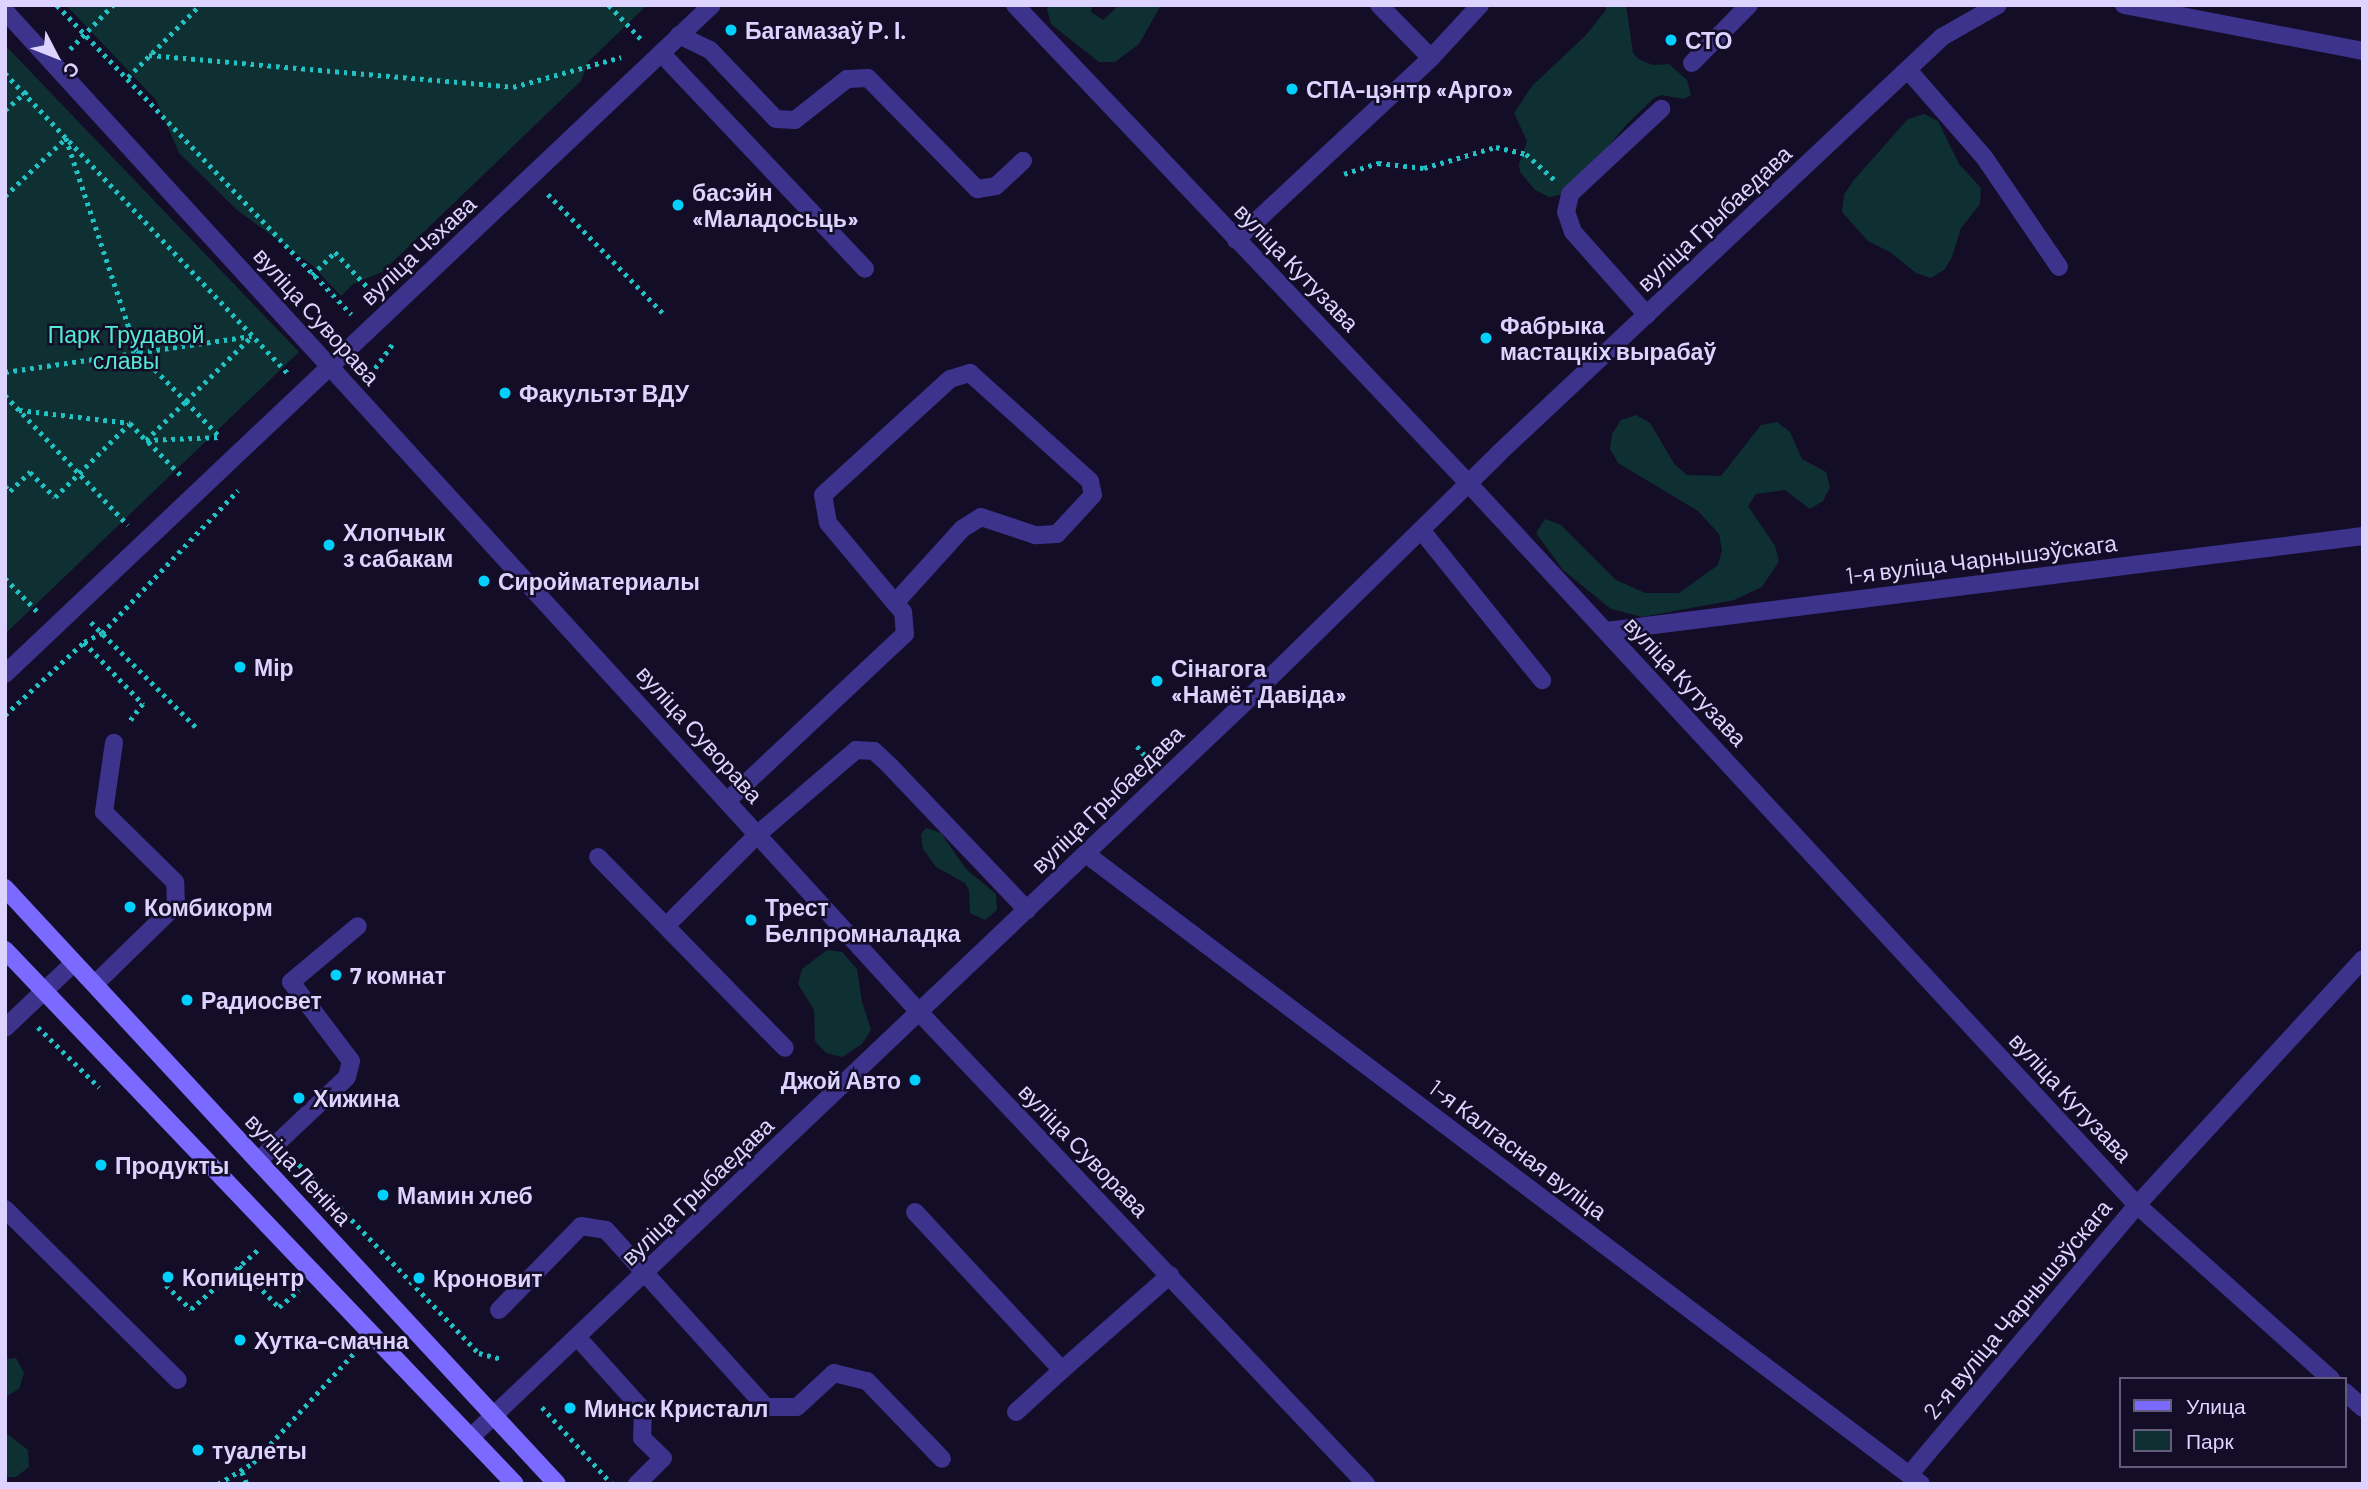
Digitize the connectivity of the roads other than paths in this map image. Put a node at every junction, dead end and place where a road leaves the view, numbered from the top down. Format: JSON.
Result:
{"nodes":[{"id":1,"x":712,"y":5,"type":"edge"},
{"id":2,"x":1379,"y":5,"type":"edge"},
{"id":3,"x":1480,"y":5,"type":"edge"},
{"id":4,"x":1749,"y":5,"type":"edge"},
{"id":5,"x":1998,"y":5,"type":"edge"},
{"id":6,"x":2124,"y":5,"type":"edge"},
{"id":7,"x":1022,"y":8,"type":"edge"},
{"id":8,"x":5,"y":11,"type":"edge"},
{"id":9,"x":680,"y":35,"type":"junction"},
{"id":10,"x":2363,"y":51,"type":"edge"},
{"id":11,"x":661,"y":53,"type":"junction"},
{"id":12,"x":1431,"y":58,"type":"junction"},
{"id":13,"x":1692,"y":63,"type":"dead end"},
{"id":14,"x":1908,"y":69,"type":"junction"},
{"id":15,"x":1661,"y":109,"type":"dead end"},
{"id":16,"x":1023,"y":161,"type":"dead end"},
{"id":17,"x":1236,"y":240,"type":"junction"},
{"id":18,"x":2059,"y":267,"type":"dead end"},
{"id":19,"x":865,"y":270,"type":"dead end"},
{"id":20,"x":1647,"y":315,"type":"junction"},
{"id":21,"x":330,"y":366,"type":"junction"},
{"id":22,"x":1469,"y":484,"type":"junction"},
{"id":23,"x":1421,"y":530,"type":"junction"},
{"id":24,"x":2363,"y":536,"type":"edge"},
{"id":25,"x":895,"y":603,"type":"junction"},
{"id":26,"x":1606,"y":631,"type":"junction"},
{"id":27,"x":5,"y":674,"type":"edge"},
{"id":28,"x":1542,"y":680,"type":"dead end"},
{"id":29,"x":114,"y":743,"type":"road end"},
{"id":30,"x":727,"y":801,"type":"junction"},
{"id":31,"x":758,"y":834,"type":"junction"},
{"id":32,"x":1086,"y":854,"type":"junction"},
{"id":33,"x":598,"y":857,"type":"dead end"},
{"id":34,"x":5,"y":888,"type":"edge"},
{"id":35,"x":1027,"y":910,"type":"junction"},
{"id":36,"x":358,"y":926,"type":"dead end"},
{"id":37,"x":666,"y":926,"type":"junction"},
{"id":38,"x":5,"y":950,"type":"edge"},
{"id":39,"x":2362,"y":961,"type":"edge"},
{"id":40,"x":74,"y":962,"type":"junction"},
{"id":41,"x":95,"y":984,"type":"junction"},
{"id":42,"x":44,"y":991,"type":"junction"},
{"id":43,"x":920,"y":1013,"type":"junction"},
{"id":44,"x":5,"y":1028,"type":"edge"},
{"id":45,"x":785,"y":1048,"type":"dead end"},
{"id":46,"x":258,"y":1161,"type":"junction"},
{"id":47,"x":2137,"y":1205,"type":"junction"},
{"id":48,"x":5,"y":1209,"type":"edge"},
{"id":49,"x":915,"y":1212,"type":"dead end"},
{"id":50,"x":647,"y":1274,"type":"junction"},
{"id":51,"x":1170,"y":1275,"type":"junction"},
{"id":52,"x":499,"y":1310,"type":"dead end"},
{"id":53,"x":578,"y":1338,"type":"junction"},
{"id":54,"x":1062,"y":1370,"type":"junction"},
{"id":55,"x":2328,"y":1377,"type":"edge"},
{"id":56,"x":178,"y":1380,"type":"dead end"},
{"id":57,"x":2347,"y":1394,"type":"edge"},
{"id":58,"x":2363,"y":1408,"type":"edge"},
{"id":59,"x":1016,"y":1412,"type":"dead end"},
{"id":60,"x":494,"y":1416,"type":"junction"},
{"id":61,"x":471,"y":1437,"type":"junction"},
{"id":62,"x":942,"y":1459,"type":"dead end"},
{"id":63,"x":1911,"y":1481,"type":"edge"},
{"id":64,"x":515,"y":1484,"type":"edge"},
{"id":65,"x":557,"y":1484,"type":"edge"},
{"id":66,"x":637,"y":1484,"type":"edge"},
{"id":67,"x":1366,"y":1484,"type":"edge"}],
"edges":[{"from":1,"to":9,"type":"street","name":"вуліца Чэхава"},
{"from":2,"to":12,"type":"street"},
{"from":3,"to":12,"type":"street"},
{"from":4,"to":13,"type":"street"},
{"from":5,"to":14,"type":"street","name":"вуліца Грыбаедава"},
{"from":6,"to":10,"type":"street"},
{"from":7,"to":17,"type":"street","name":"вуліца Кутузава"},
{"from":8,"to":21,"type":"street","name":"вуліца Суворава"},
{"from":9,"to":11,"type":"street","name":"вуліца Чэхава"},
{"from":9,"to":16,"type":"street"},
{"from":11,"to":19,"type":"street"},
{"from":11,"to":21,"type":"street","name":"вуліца Чэхава"},
{"from":12,"to":17,"type":"street"},
{"from":14,"to":18,"type":"street"},
{"from":14,"to":20,"type":"street","name":"вуліца Грыбаедава"},
{"from":15,"to":20,"type":"street"},
{"from":17,"to":22,"type":"street","name":"вуліца Кутузава"},
{"from":20,"to":22,"type":"street","name":"вуліца Грыбаедава"},
{"from":21,"to":27,"type":"street","name":"вуліца Чэхава"},
{"from":21,"to":30,"type":"street","name":"вуліца Суворава"},
{"from":22,"to":23,"type":"street","name":"вуліца Грыбаедава"},
{"from":22,"to":26,"type":"street","name":"вуліца Кутузава"},
{"from":23,"to":28,"type":"street"},
{"from":23,"to":32,"type":"street","name":"вуліца Грыбаедава"},
{"from":24,"to":26,"type":"street","name":"1-я вуліца Чарнышэўскага"},
{"from":25,"to":25,"type":"street"},
{"from":25,"to":30,"type":"street"},
{"from":26,"to":47,"type":"street","name":"вуліца Кутузава"},
{"from":29,"to":41,"type":"street"},
{"from":30,"to":31,"type":"street","name":"вуліца Суворава"},
{"from":31,"to":35,"type":"street"},
{"from":31,"to":37,"type":"street"},
{"from":31,"to":43,"type":"street","name":"вуліца Суворава"},
{"from":32,"to":35,"type":"street","name":"вуліца Грыбаедава"},
{"from":32,"to":63,"type":"street","name":"1-я Калгасная вуліца"},
{"from":33,"to":37,"type":"street"},
{"from":34,"to":40,"type":"main road","name":"вуліца Леніна"},
{"from":35,"to":43,"type":"street","name":"вуліца Грыбаедава"},
{"from":36,"to":46,"type":"street"},
{"from":37,"to":45,"type":"street"},
{"from":38,"to":42,"type":"main road"},
{"from":39,"to":47,"type":"street","name":"2-я вуліца Чарнышэўскага"},
{"from":40,"to":41,"type":"main road","name":"вуліца Леніна"},
{"from":40,"to":42,"type":"street"},
{"from":41,"to":46,"type":"main road","name":"вуліца Леніна"},
{"from":42,"to":44,"type":"street"},
{"from":42,"to":61,"type":"main road"},
{"from":43,"to":50,"type":"street","name":"вуліца Грыбаедава"},
{"from":43,"to":51,"type":"street","name":"вуліца Суворава"},
{"from":46,"to":60,"type":"main road","name":"вуліца Леніна"},
{"from":47,"to":55,"type":"street","name":"вуліца Кутузава"},
{"from":47,"to":63,"type":"street","name":"2-я вуліца Чарнышэўскага"},
{"from":48,"to":56,"type":"street"},
{"from":49,"to":54,"type":"street"},
{"from":50,"to":52,"type":"street"},
{"from":50,"to":53,"type":"street","name":"вуліца Грыбаедава"},
{"from":50,"to":62,"type":"street"},
{"from":51,"to":54,"type":"street"},
{"from":51,"to":67,"type":"street","name":"вуліца Суворава"},
{"from":53,"to":60,"type":"street","name":"вуліца Грыбаедава"},
{"from":53,"to":66,"type":"street"},
{"from":54,"to":59,"type":"street"},
{"from":57,"to":58,"type":"street"},
{"from":60,"to":61,"type":"street","name":"вуліца Грыбаедава"},
{"from":60,"to":65,"type":"main road","name":"вуліца Леніна"},
{"from":61,"to":64,"type":"main road"}]}
